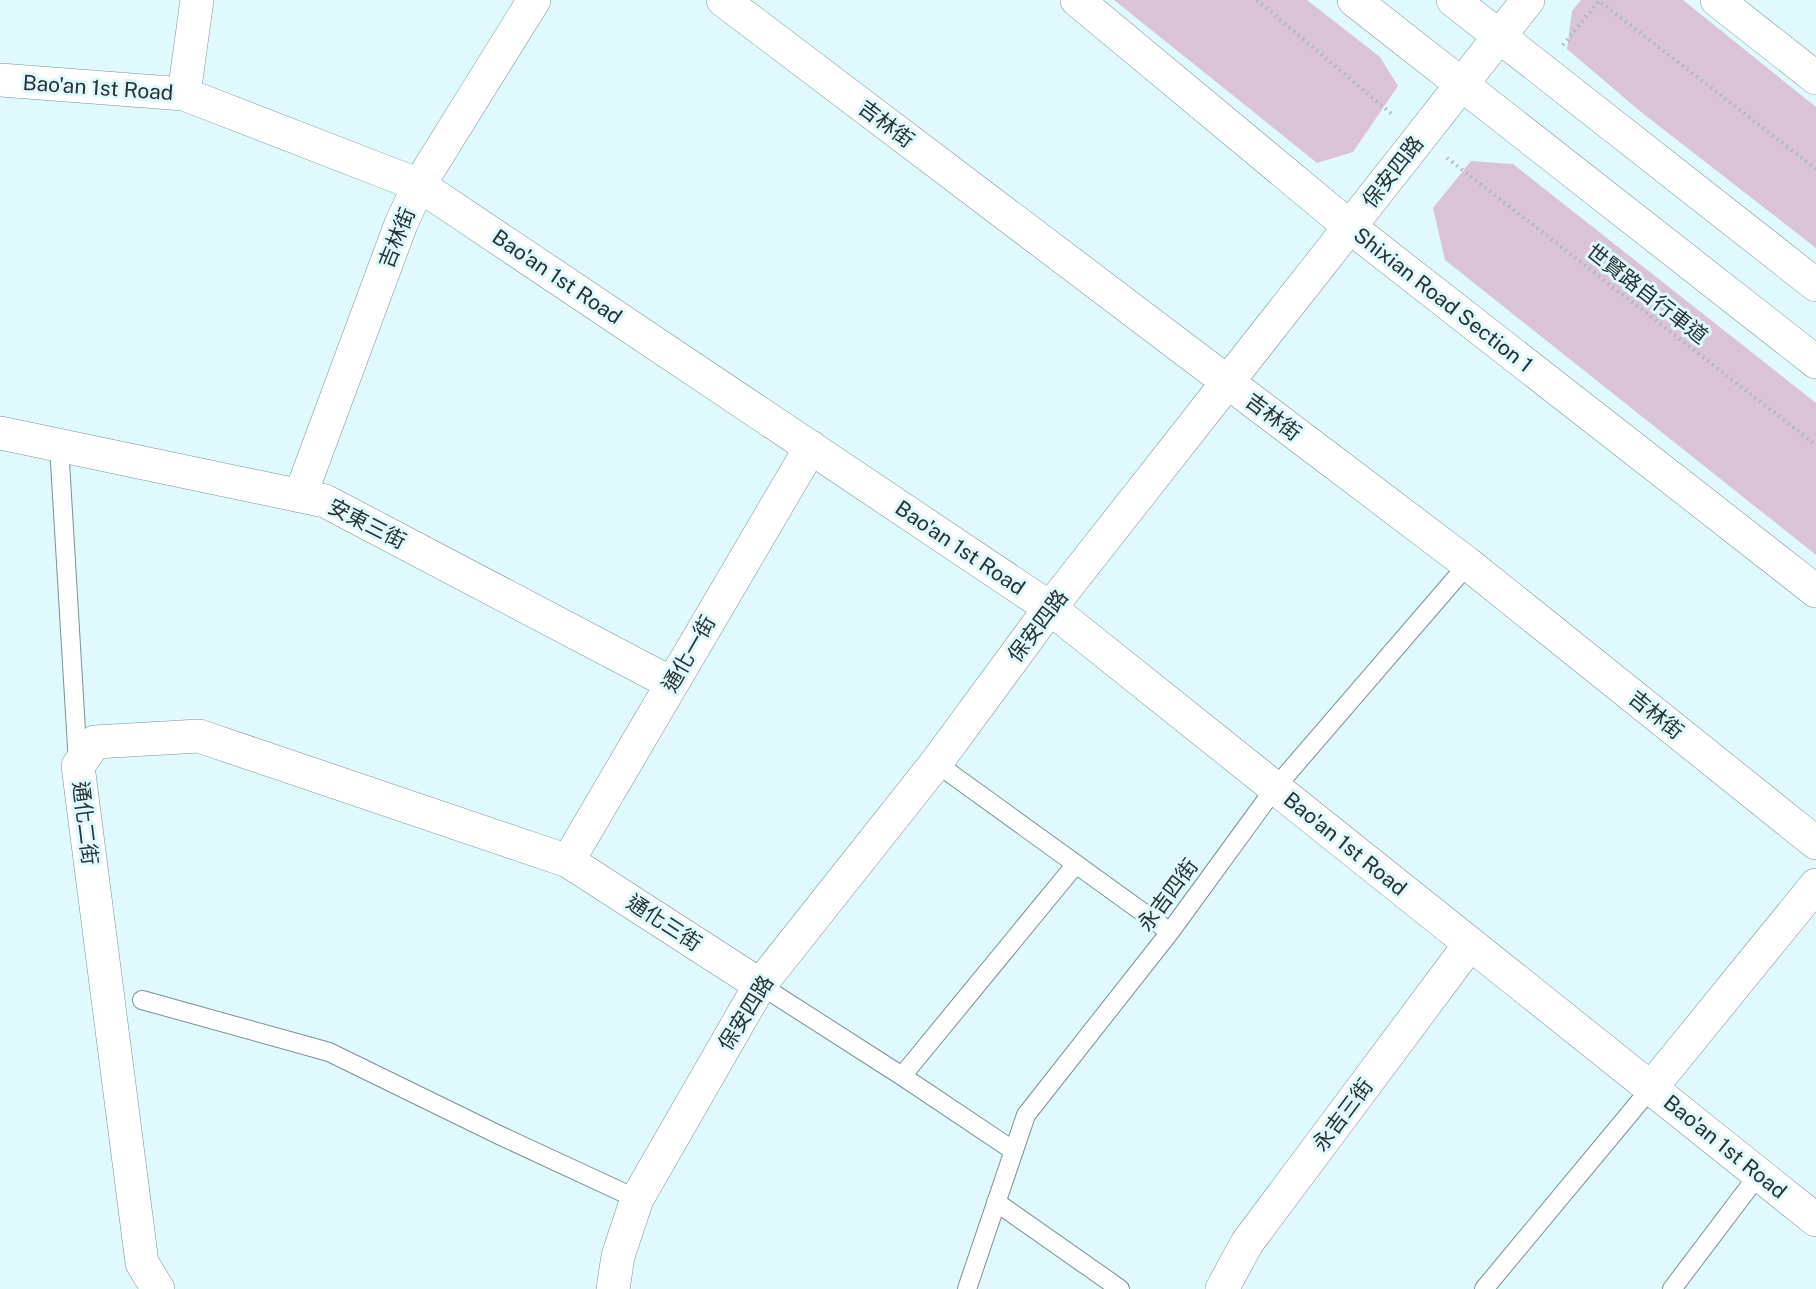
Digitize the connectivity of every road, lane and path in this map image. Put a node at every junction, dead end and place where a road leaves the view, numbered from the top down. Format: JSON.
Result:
{"nodes":[{"id":1,"x":197,"y":0,"type":"edge"},
{"id":2,"x":534,"y":0,"type":"edge"},
{"id":3,"x":723,"y":0,"type":"edge"},
{"id":4,"x":1077,"y":0,"type":"edge"},
{"id":5,"x":1257,"y":0,"type":"edge"},
{"id":6,"x":1354,"y":0,"type":"edge"},
{"id":7,"x":1453,"y":0,"type":"edge"},
{"id":8,"x":1528,"y":0,"type":"edge"},
{"id":9,"x":1717,"y":0,"type":"edge"},
{"id":10,"x":1499,"y":37,"type":"junction"},
{"id":11,"x":1559,"y":50,"type":"dead end"},
{"id":12,"x":1816,"y":78,"type":"edge"},
{"id":13,"x":0,"y":80,"type":"edge"},
{"id":14,"x":1462,"y":84,"type":"junction"},
{"id":15,"x":183,"y":94,"type":"junction"},
{"id":16,"x":1382,"y":106,"type":"dead end"},
{"id":17,"x":1459,"y":167,"type":"dead end"},
{"id":18,"x":1816,"y":169,"type":"edge"},
{"id":19,"x":419,"y":185,"type":"junction"},
{"id":20,"x":1350,"y":227,"type":"junction"},
{"id":21,"x":1816,"y":285,"type":"edge"},
{"id":22,"x":1816,"y":362,"type":"edge"},
{"id":23,"x":1227,"y":383,"type":"junction"},
{"id":24,"x":0,"y":433,"type":"edge"},
{"id":25,"x":59,"y":445,"type":"junction"},
{"id":26,"x":1816,"y":445,"type":"edge"},
{"id":27,"x":811,"y":447,"type":"junction"},
{"id":28,"x":300,"y":496,"type":"junction"},
{"id":29,"x":1468,"y":564,"type":"junction"},
{"id":30,"x":1816,"y":591,"type":"edge"},
{"id":31,"x":1050,"y":608,"type":"junction"},
{"id":32,"x":672,"y":683,"type":"junction"},
{"id":33,"x":936,"y":763,"type":"junction"},
{"id":34,"x":78,"y":766,"type":"junction"},
{"id":35,"x":1275,"y":788,"type":"junction"},
{"id":36,"x":1816,"y":843,"type":"edge"},
{"id":37,"x":568,"y":861,"type":"junction"},
{"id":38,"x":1076,"y":864,"type":"junction"},
{"id":39,"x":1816,"y":885,"type":"edge"},
{"id":40,"x":1170,"y":932,"type":"junction"},
{"id":41,"x":1470,"y":944,"type":"junction"},
{"id":42,"x":760,"y":985,"type":"junction"},
{"id":43,"x":142,"y":1000,"type":"dead end"},
{"id":44,"x":902,"y":1076,"type":"junction"},
{"id":45,"x":1651,"y":1088,"type":"junction"},
{"id":46,"x":1014,"y":1151,"type":"junction"},
{"id":47,"x":1759,"y":1174,"type":"junction"},
{"id":48,"x":637,"y":1199,"type":"junction"},
{"id":49,"x":996,"y":1202,"type":"junction"},
{"id":50,"x":1816,"y":1220,"type":"edge"},
{"id":51,"x":158,"y":1289,"type":"edge"},
{"id":52,"x":613,"y":1289,"type":"edge"},
{"id":53,"x":967,"y":1289,"type":"edge"},
{"id":54,"x":1120,"y":1289,"type":"edge"},
{"id":55,"x":1222,"y":1289,"type":"edge"},
{"id":56,"x":1484,"y":1289,"type":"edge"},
{"id":57,"x":1672,"y":1289,"type":"edge"}],
"edges":[{"from":1,"to":15,"type":"street"},
{"from":2,"to":19,"type":"street","name":"吉林街"},
{"from":3,"to":23,"type":"street","name":"吉林街"},
{"from":4,"to":20,"type":"street","name":"Shixian Road Section 1"},
{"from":5,"to":16,"type":"path"},
{"from":6,"to":14,"type":"street"},
{"from":7,"to":10,"type":"street"},
{"from":8,"to":10,"type":"street","name":"保安四路"},
{"from":9,"to":12,"type":"street"},
{"from":10,"to":14,"type":"street","name":"保安四路"},
{"from":10,"to":21,"type":"street"},
{"from":11,"to":18,"type":"path"},
{"from":13,"to":15,"type":"street","name":"Bao'an 1st Road"},
{"from":14,"to":20,"type":"street","name":"保安四路"},
{"from":14,"to":22,"type":"street"},
{"from":15,"to":19,"type":"street","name":"Bao'an 1st Road"},
{"from":17,"to":26,"type":"path","name":"世賢路自行車道"},
{"from":19,"to":27,"type":"street","name":"Bao'an 1st Road"},
{"from":19,"to":28,"type":"street","name":"吉林街"},
{"from":20,"to":23,"type":"street","name":"保安四路"},
{"from":20,"to":30,"type":"street","name":"Shixian Road Section 1"},
{"from":23,"to":29,"type":"street","name":"吉林街"},
{"from":23,"to":31,"type":"street","name":"保安四路"},
{"from":24,"to":25,"type":"street","name":"安東三街"},
{"from":25,"to":28,"type":"street","name":"安東三街"},
{"from":25,"to":34,"type":"lane"},
{"from":27,"to":31,"type":"street","name":"Bao'an 1st Road"},
{"from":27,"to":32,"type":"street","name":"通化一街"},
{"from":28,"to":32,"type":"street","name":"安東三街"},
{"from":29,"to":35,"type":"lane","name":"永吉四街"},
{"from":29,"to":36,"type":"street","name":"吉林街"},
{"from":31,"to":33,"type":"street","name":"保安四路"},
{"from":31,"to":35,"type":"street","name":"Bao'an 1st Road"},
{"from":32,"to":37,"type":"street","name":"通化一街"},
{"from":33,"to":38,"type":"lane"},
{"from":33,"to":42,"type":"street","name":"保安四路"},
{"from":34,"to":37,"type":"street","name":"通化二街"},
{"from":34,"to":51,"type":"street","name":"通化二街"},
{"from":35,"to":40,"type":"lane","name":"永吉四街"},
{"from":35,"to":41,"type":"street","name":"Bao'an 1st Road"},
{"from":37,"to":42,"type":"street","name":"通化三街"},
{"from":38,"to":40,"type":"lane"},
{"from":38,"to":44,"type":"lane"},
{"from":39,"to":45,"type":"street"},
{"from":40,"to":46,"type":"lane","name":"永吉四街"},
{"from":41,"to":45,"type":"street","name":"Bao'an 1st Road"},
{"from":41,"to":55,"type":"street","name":"永吉三街"},
{"from":42,"to":44,"type":"lane"},
{"from":42,"to":48,"type":"street","name":"保安四路"},
{"from":43,"to":48,"type":"lane"},
{"from":44,"to":46,"type":"lane"},
{"from":45,"to":47,"type":"street","name":"Bao'an 1st Road"},
{"from":45,"to":56,"type":"lane"},
{"from":46,"to":49,"type":"lane","name":"永吉四街"},
{"from":47,"to":50,"type":"street","name":"Bao'an 1st Road"},
{"from":47,"to":57,"type":"lane"},
{"from":48,"to":52,"type":"street","name":"保安四路"},
{"from":49,"to":53,"type":"lane","name":"永吉四街"},
{"from":49,"to":54,"type":"lane"}]}
